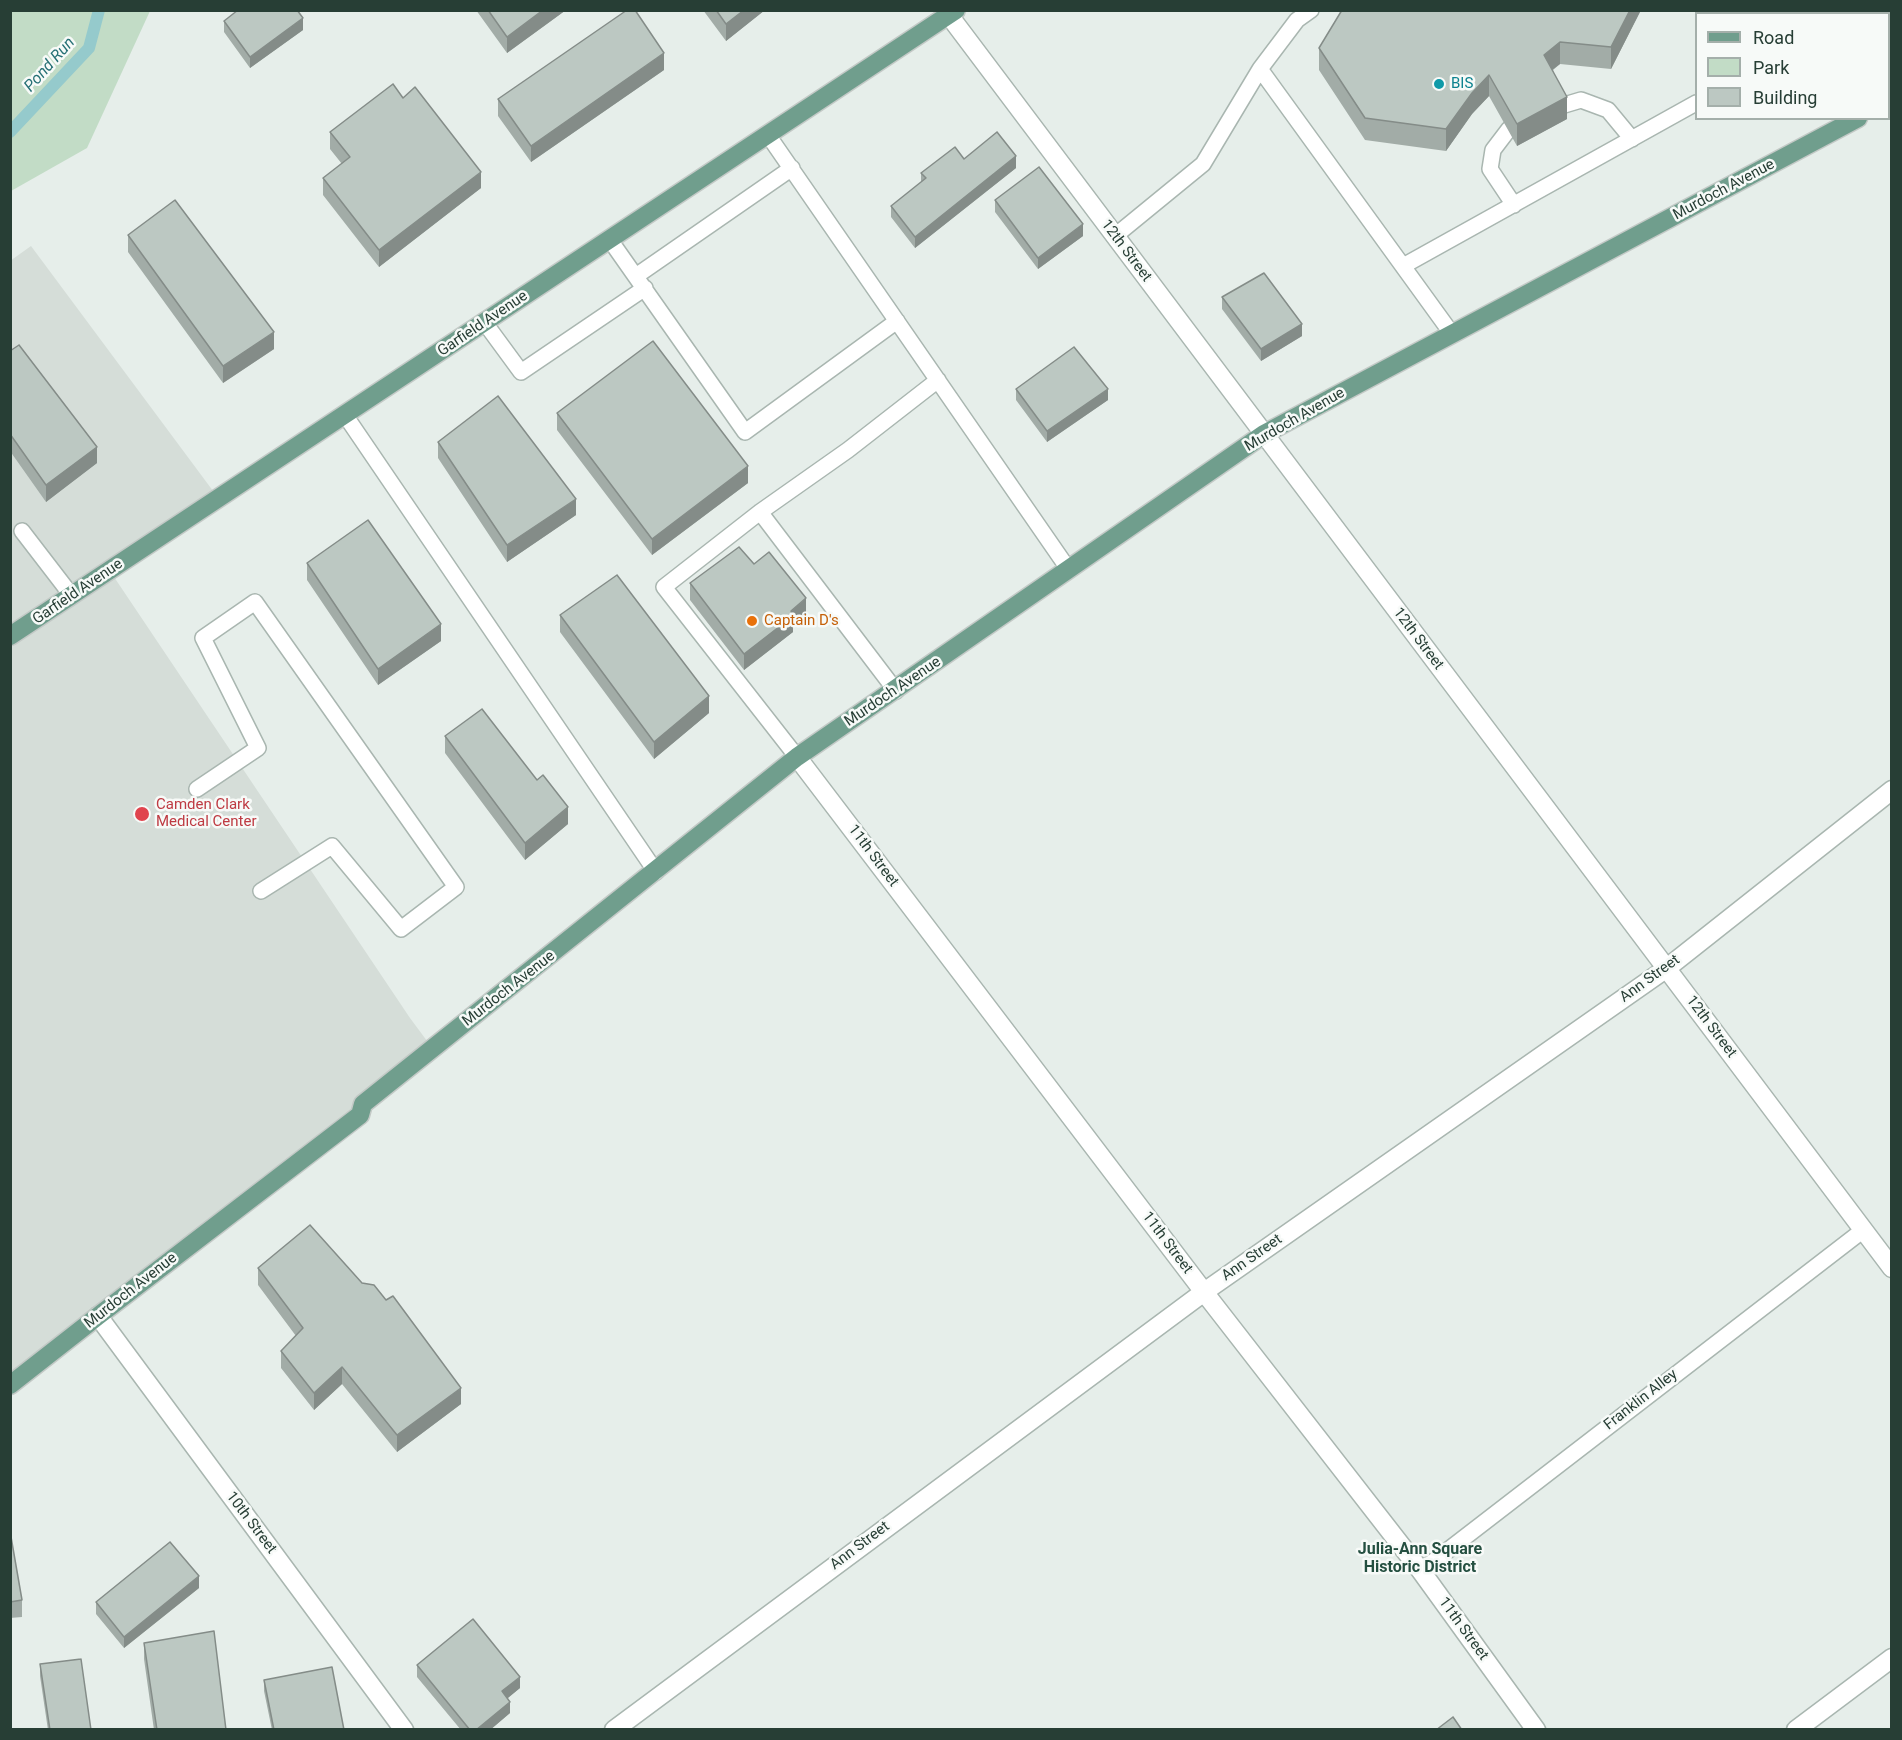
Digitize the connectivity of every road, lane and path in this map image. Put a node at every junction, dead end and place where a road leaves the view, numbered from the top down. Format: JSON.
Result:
{"nodes":[{"id":1,"x":1311,"y":10,"type":"edge"},
{"id":2,"x":950,"y":12,"type":"edge"},
{"id":3,"x":1260,"y":69,"type":"junction"},
{"id":4,"x":1695,"y":105,"type":"edge"},
{"id":5,"x":1561,"y":106,"type":"edge"},
{"id":6,"x":1851,"y":120,"type":"edge"},
{"id":7,"x":1832,"y":125,"type":"edge"},
{"id":8,"x":1509,"y":129,"type":"edge"},
{"id":9,"x":768,"y":135,"type":"junction"},
{"id":10,"x":1632,"y":139,"type":"junction"},
{"id":11,"x":792,"y":168,"type":"junction"},
{"id":12,"x":1514,"y":205,"type":"junction"},
{"id":13,"x":1114,"y":236,"type":"junction"},
{"id":14,"x":610,"y":240,"type":"junction"},
{"id":15,"x":1403,"y":267,"type":"junction"},
{"id":16,"x":640,"y":282,"type":"junction"},
{"id":17,"x":897,"y":321,"type":"junction"},
{"id":18,"x":485,"y":323,"type":"junction"},
{"id":19,"x":1452,"y":334,"type":"junction"},
{"id":20,"x":938,"y":380,"type":"junction"},
{"id":21,"x":345,"y":415,"type":"junction"},
{"id":22,"x":1264,"y":434,"type":"junction"},
{"id":23,"x":760,"y":512,"type":"junction"},
{"id":24,"x":22,"y":531,"type":"dead end"},
{"id":25,"x":1069,"y":570,"type":"junction"},
{"id":26,"x":72,"y":597,"type":"junction"},
{"id":27,"x":10,"y":636,"type":"edge"},
{"id":28,"x":896,"y":691,"type":"junction"},
{"id":29,"x":797,"y":757,"type":"junction"},
{"id":30,"x":197,"y":789,"type":"dead end"},
{"id":31,"x":1892,"y":790,"type":"edge"},
{"id":32,"x":656,"y":872,"type":"junction"},
{"id":33,"x":261,"y":891,"type":"dead end"},
{"id":34,"x":1667,"y":968,"type":"junction"},
{"id":35,"x":1862,"y":1231,"type":"junction"},
{"id":36,"x":1892,"y":1268,"type":"edge"},
{"id":37,"x":1204,"y":1292,"type":"junction"},
{"id":38,"x":98,"y":1316,"type":"junction"},
{"id":39,"x":10,"y":1385,"type":"edge"},
{"id":40,"x":1421,"y":1570,"type":"junction"},
{"id":41,"x":1892,"y":1658,"type":"edge"},
{"id":42,"x":404,"y":1730,"type":"edge"},
{"id":43,"x":614,"y":1730,"type":"edge"},
{"id":44,"x":1536,"y":1730,"type":"edge"},
{"id":45,"x":1796,"y":1730,"type":"edge"}],
"edges":[{"from":1,"to":3,"type":"lane"},
{"from":2,"to":9,"type":"main road","name":"Garfield Avenue"},
{"from":2,"to":13,"type":"street","name":"12th Street"},
{"from":3,"to":13,"type":"lane"},
{"from":3,"to":15,"type":"lane"},
{"from":4,"to":10,"type":"lane"},
{"from":5,"to":10,"type":"lane"},
{"from":6,"to":7,"type":"main road","name":"Murdoch Avenue"},
{"from":7,"to":19,"type":"main road","name":"Murdoch Avenue"},
{"from":8,"to":12,"type":"lane"},
{"from":9,"to":11,"type":"lane"},
{"from":9,"to":14,"type":"main road","name":"Garfield Avenue"},
{"from":10,"to":12,"type":"lane"},
{"from":11,"to":16,"type":"lane"},
{"from":11,"to":17,"type":"lane"},
{"from":12,"to":15,"type":"lane"},
{"from":13,"to":22,"type":"street","name":"12th Street"},
{"from":14,"to":16,"type":"lane"},
{"from":14,"to":18,"type":"main road","name":"Garfield Avenue"},
{"from":15,"to":19,"type":"lane"},
{"from":16,"to":17,"type":"lane"},
{"from":16,"to":18,"type":"lane"},
{"from":17,"to":20,"type":"lane"},
{"from":18,"to":21,"type":"main road","name":"Garfield Avenue"},
{"from":19,"to":22,"type":"main road","name":"Murdoch Avenue"},
{"from":20,"to":23,"type":"lane"},
{"from":20,"to":25,"type":"lane"},
{"from":21,"to":26,"type":"main road","name":"Garfield Avenue"},
{"from":21,"to":32,"type":"lane"},
{"from":22,"to":25,"type":"main road","name":"Murdoch Avenue"},
{"from":22,"to":34,"type":"street","name":"12th Street"},
{"from":23,"to":28,"type":"lane"},
{"from":23,"to":29,"type":"lane"},
{"from":24,"to":26,"type":"lane"},
{"from":25,"to":28,"type":"main road","name":"Murdoch Avenue"},
{"from":26,"to":27,"type":"main road","name":"Garfield Avenue"},
{"from":28,"to":29,"type":"main road","name":"Murdoch Avenue"},
{"from":29,"to":32,"type":"main road","name":"Murdoch Avenue"},
{"from":29,"to":37,"type":"street","name":"11th Street"},
{"from":30,"to":33,"type":"lane"},
{"from":31,"to":34,"type":"street","name":"Ann Street"},
{"from":32,"to":38,"type":"main road","name":"Murdoch Avenue"},
{"from":34,"to":35,"type":"street","name":"12th Street"},
{"from":34,"to":37,"type":"street","name":"Ann Street"},
{"from":35,"to":36,"type":"street","name":"12th Street"},
{"from":35,"to":40,"type":"lane","name":"Franklin Alley"},
{"from":37,"to":40,"type":"street","name":"11th Street"},
{"from":37,"to":43,"type":"street","name":"Ann Street"},
{"from":38,"to":39,"type":"main road","name":"Murdoch Avenue"},
{"from":38,"to":42,"type":"street","name":"10th Street"},
{"from":40,"to":44,"type":"street","name":"11th Street"},
{"from":41,"to":45,"type":"street"}]}
